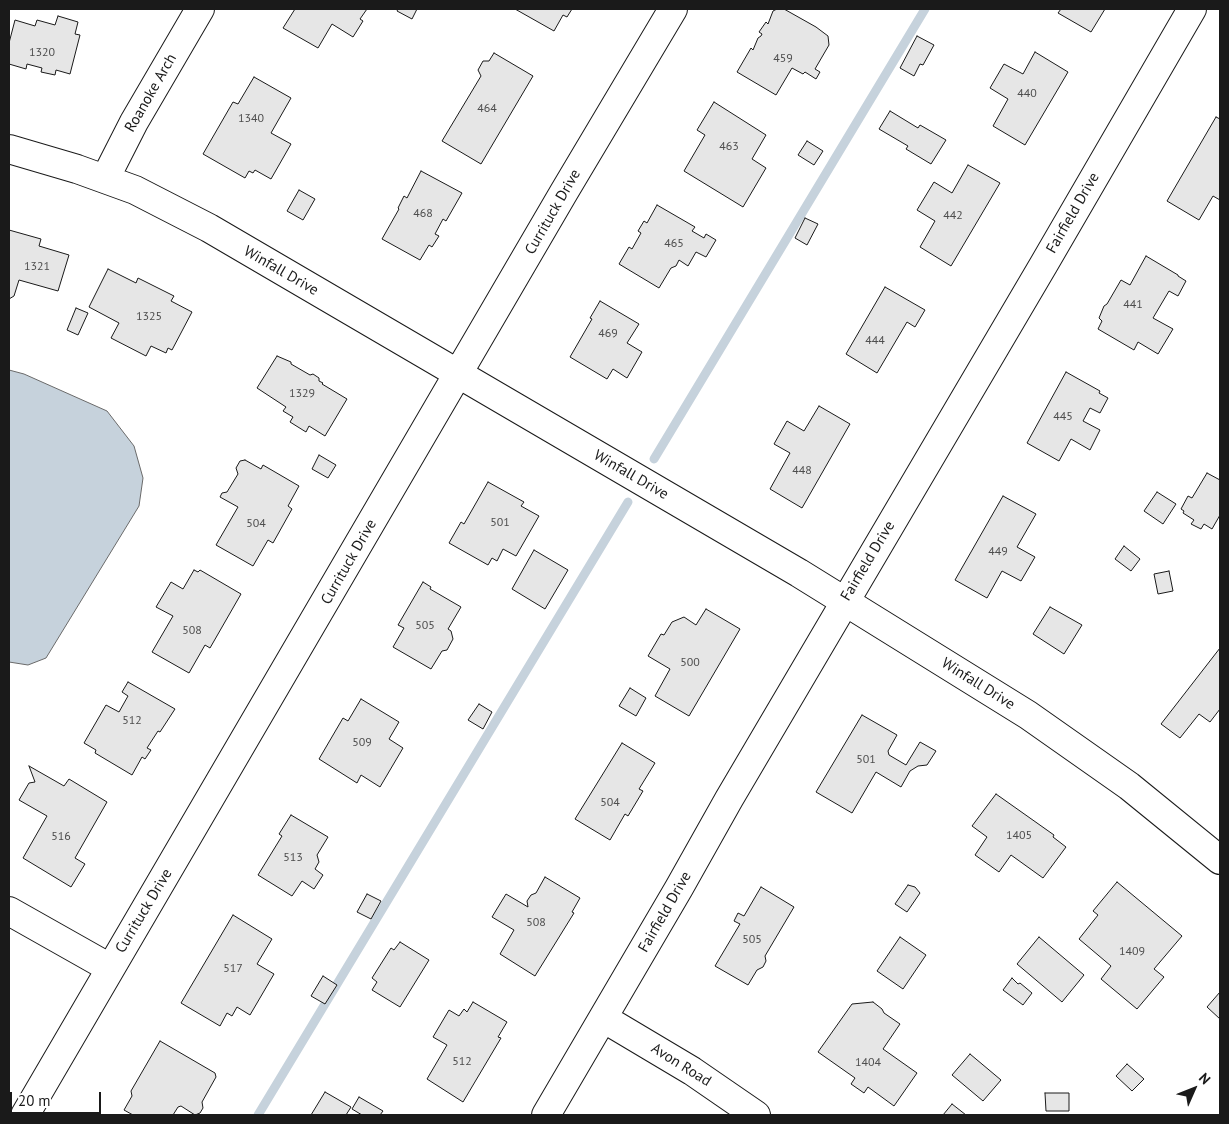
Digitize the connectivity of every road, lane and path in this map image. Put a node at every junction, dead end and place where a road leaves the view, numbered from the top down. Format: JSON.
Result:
{"nodes":[{"id":1,"x":200,"y":9,"type":"edge"},
{"id":2,"x":673,"y":9,"type":"edge"},
{"id":3,"x":1192,"y":9,"type":"edge"},
{"id":4,"x":9,"y":149,"type":"edge"},
{"id":5,"x":105,"y":179,"type":"junction"},
{"id":6,"x":458,"y":374,"type":"junction"},
{"id":7,"x":845,"y":600,"type":"junction"},
{"id":8,"x":1218,"y":854,"type":"edge"},
{"id":9,"x":9,"y":911,"type":"edge"},
{"id":10,"x":110,"y":968,"type":"junction"},
{"id":11,"x":603,"y":1018,"type":"junction"},
{"id":12,"x":25,"y":1115,"type":"edge"},
{"id":13,"x":546,"y":1115,"type":"edge"},
{"id":14,"x":756,"y":1115,"type":"edge"}],
"edges":[{"from":1,"to":5,"type":"street","name":"Roanoke Arch"},
{"from":2,"to":6,"type":"street","name":"Currituck Drive"},
{"from":3,"to":7,"type":"street","name":"Fairfield Drive"},
{"from":4,"to":5,"type":"street","name":"Winfall Drive"},
{"from":5,"to":6,"type":"street","name":"Winfall Drive"},
{"from":6,"to":7,"type":"street","name":"Winfall Drive"},
{"from":6,"to":10,"type":"street","name":"Currituck Drive"},
{"from":7,"to":8,"type":"street","name":"Winfall Drive"},
{"from":7,"to":11,"type":"street","name":"Fairfield Drive"},
{"from":9,"to":10,"type":"street"},
{"from":10,"to":12,"type":"street","name":"Currituck Drive"},
{"from":11,"to":13,"type":"street","name":"Fairfield Drive"},
{"from":11,"to":14,"type":"street","name":"Avon Road"}]}
